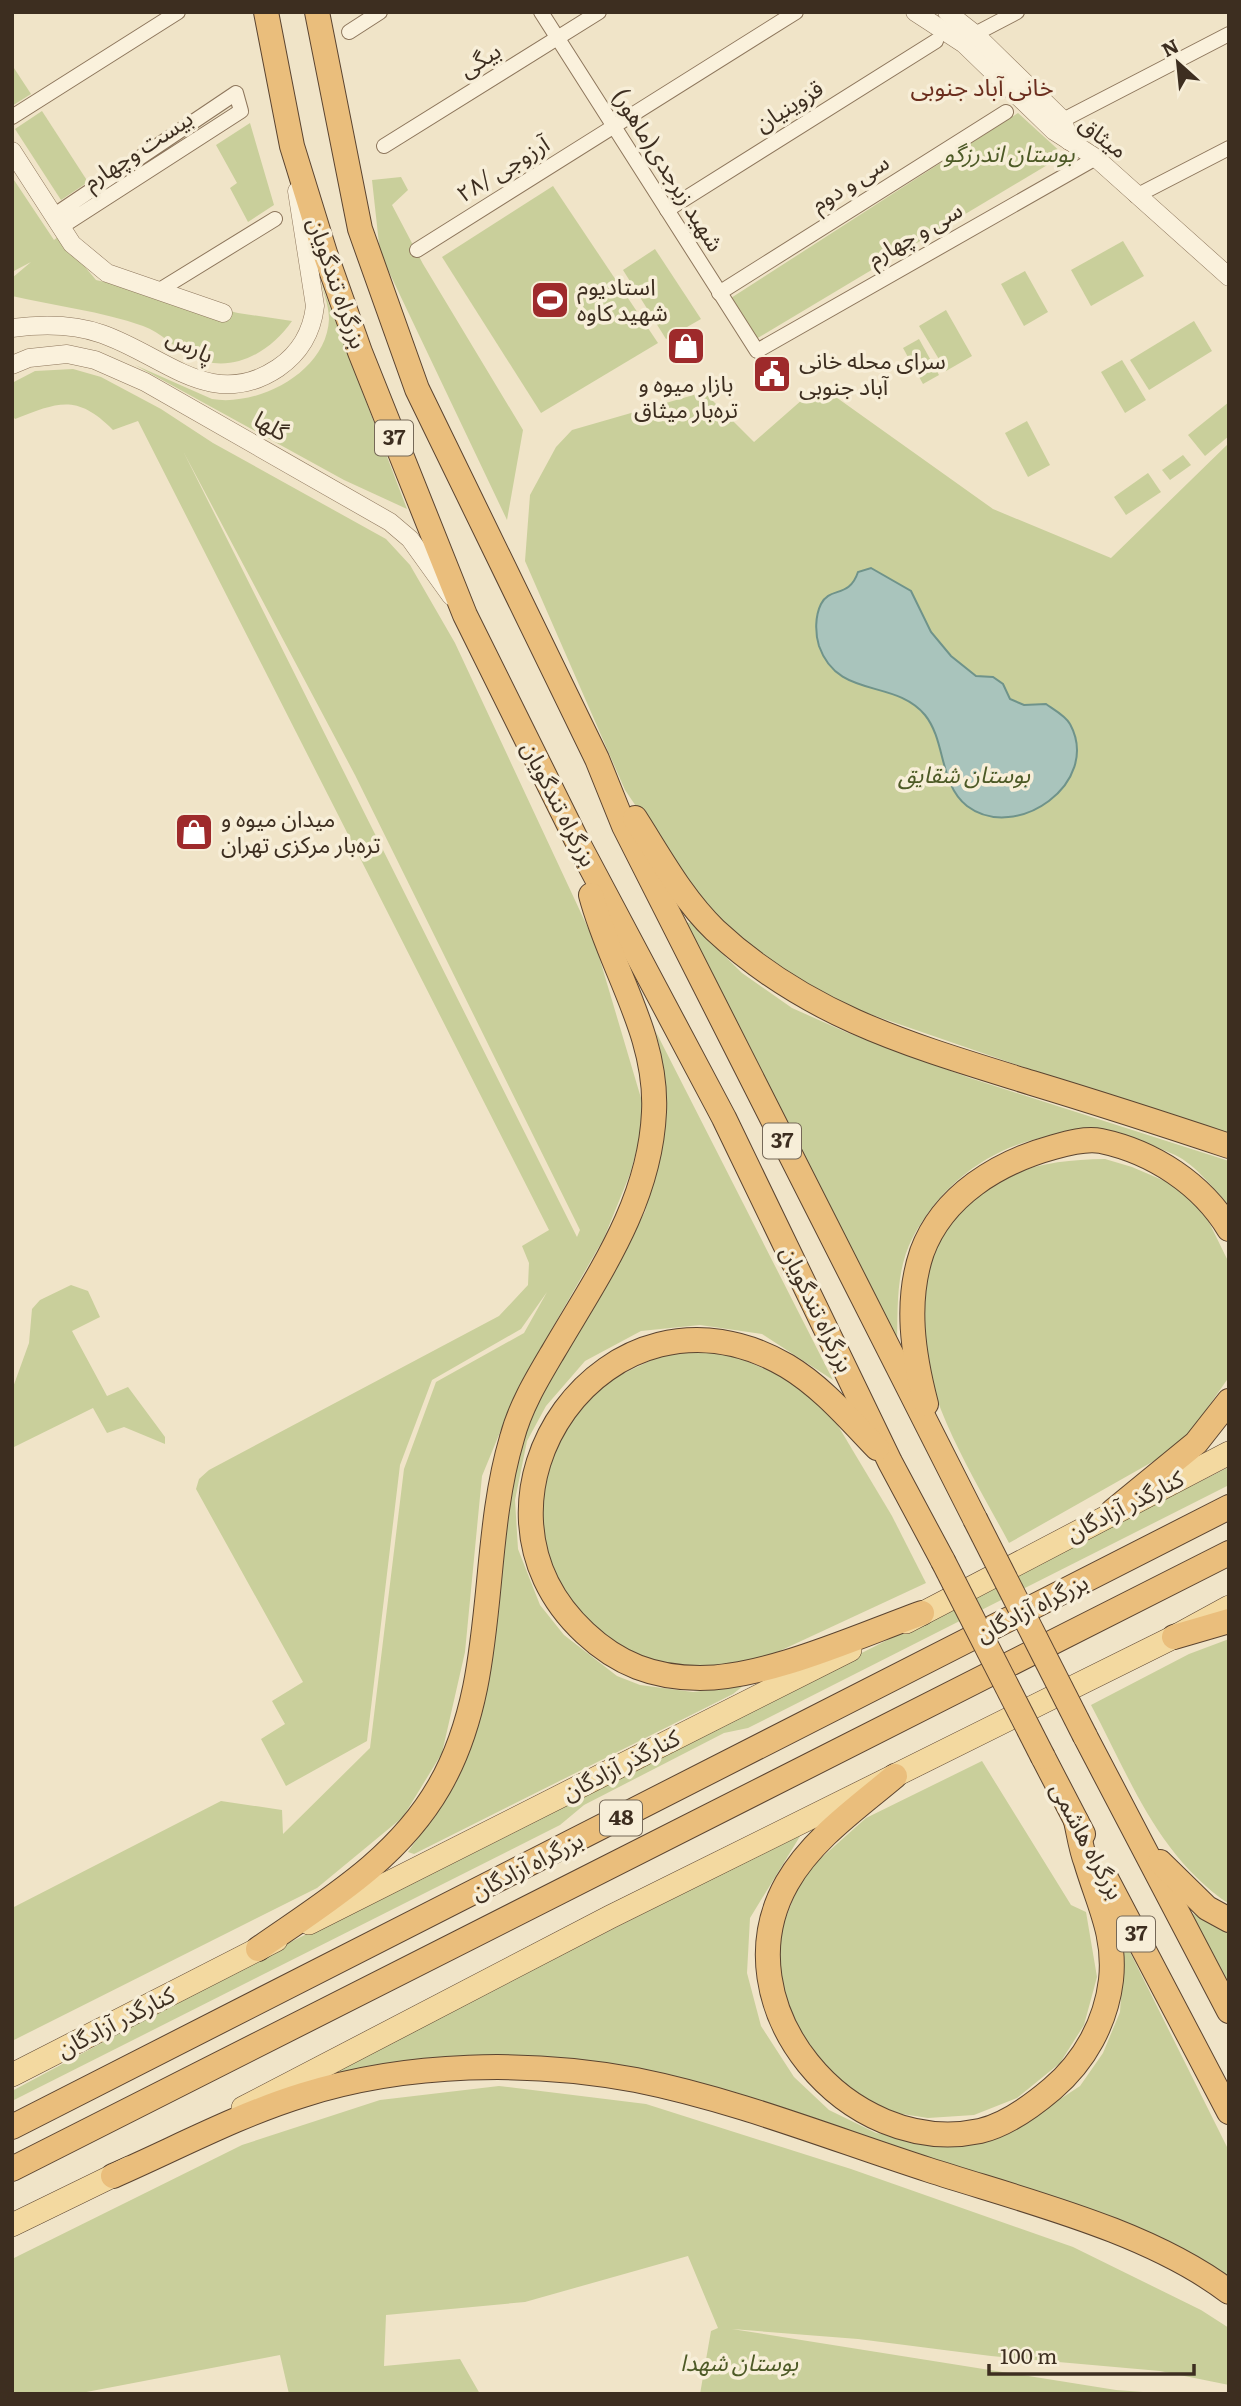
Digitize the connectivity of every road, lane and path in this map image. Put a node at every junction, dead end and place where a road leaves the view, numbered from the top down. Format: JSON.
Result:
{"nodes":[{"id":1,"x":178,"y":12,"type":"edge"},
{"id":2,"x":266,"y":12,"type":"edge"},
{"id":3,"x":317,"y":12,"type":"edge"},
{"id":4,"x":380,"y":12,"type":"edge"},
{"id":5,"x":541,"y":12,"type":"edge"},
{"id":6,"x":599,"y":12,"type":"edge"},
{"id":7,"x":796,"y":12,"type":"edge"},
{"id":8,"x":915,"y":12,"type":"edge"},
{"id":9,"x":947,"y":12,"type":"edge"},
{"id":10,"x":1017,"y":12,"type":"edge"},
{"id":11,"x":349,"y":32,"type":"dead end"},
{"id":12,"x":1229,"y":34,"type":"edge"},
{"id":13,"x":557,"y":38,"type":"junction"},
{"id":14,"x":970,"y":39,"type":"junction"},
{"id":15,"x":936,"y":41,"type":"dead end"},
{"id":16,"x":241,"y":111,"type":"dead end"},
{"id":17,"x":1006,"y":112,"type":"dead end"},
{"id":18,"x":12,"y":117,"type":"edge"},
{"id":19,"x":1063,"y":120,"type":"junction"},
{"id":20,"x":614,"y":127,"type":"junction"},
{"id":21,"x":1069,"y":141,"type":"junction"},
{"id":22,"x":292,"y":146,"type":"junction"},
{"id":23,"x":384,"y":146,"type":"dead end"},
{"id":24,"x":1229,"y":148,"type":"edge"},
{"id":25,"x":12,"y":151,"type":"edge"},
{"id":26,"x":1096,"y":158,"type":"junction"},
{"id":27,"x":1136,"y":196,"type":"junction"},
{"id":28,"x":667,"y":210,"type":"junction"},
{"id":29,"x":275,"y":219,"type":"dead end"},
{"id":30,"x":57,"y":221,"type":"junction"},
{"id":31,"x":417,"y":250,"type":"dead end"},
{"id":32,"x":1226,"y":271,"type":"edge"},
{"id":33,"x":158,"y":291,"type":"junction"},
{"id":34,"x":719,"y":293,"type":"junction"},
{"id":35,"x":223,"y":313,"type":"dead end"},
{"id":36,"x":12,"y":328,"type":"edge"},
{"id":37,"x":757,"y":351,"type":"joint"},
{"id":38,"x":12,"y":365,"type":"edge"},
{"id":39,"x":465,"y":615,"type":"junction"},
{"id":40,"x":597,"y":759,"type":"junction"},
{"id":41,"x":578,"y":843,"type":"junction"},
{"id":42,"x":1229,"y":1146,"type":"edge"},
{"id":43,"x":1229,"y":1229,"type":"edge"},
{"id":44,"x":1229,"y":1401,"type":"edge"},
{"id":45,"x":936,"y":1442,"type":"junction"},
{"id":46,"x":1229,"y":1452,"type":"edge"},
{"id":47,"x":890,"y":1462,"type":"junction"},
{"id":48,"x":1229,"y":1507,"type":"edge"},
{"id":49,"x":1113,"y":1511,"type":"junction"},
{"id":50,"x":1229,"y":1553,"type":"edge"},
{"id":51,"x":1229,"y":1607,"type":"edge"},
{"id":52,"x":922,"y":1613,"type":"junction"},
{"id":53,"x":1229,"y":1620,"type":"edge"},
{"id":54,"x":1174,"y":1637,"type":"junction"},
{"id":55,"x":1084,"y":1736,"type":"joint"},
{"id":56,"x":1043,"y":1757,"type":"joint"},
{"id":57,"x":895,"y":1776,"type":"junction"},
{"id":58,"x":1076,"y":1821,"type":"junction"},
{"id":59,"x":1138,"y":1837,"type":"junction"},
{"id":60,"x":1229,"y":1920,"type":"edge"},
{"id":61,"x":258,"y":1949,"type":"junction"},
{"id":62,"x":1229,"y":2011,"type":"edge"},
{"id":63,"x":12,"y":2075,"type":"edge"},
{"id":64,"x":1229,"y":2112,"type":"edge"},
{"id":65,"x":12,"y":2127,"type":"edge"},
{"id":66,"x":12,"y":2169,"type":"edge"},
{"id":67,"x":113,"y":2176,"type":"junction"},
{"id":68,"x":12,"y":2225,"type":"edge"},
{"id":69,"x":1229,"y":2292,"type":"edge"}],
"edges":[{"from":1,"to":18,"type":"street"},
{"from":2,"to":22,"type":"highway","name":"بزرگراه تندگویان","number":"37"},
{"from":3,"to":40,"type":"highway","name":"بزرگراه تندگویان","number":"37"},
{"from":4,"to":11,"type":"street"},
{"from":5,"to":13,"type":"street","name":"شهید زبرجدی(ماهور)"},
{"from":6,"to":13,"type":"street","name":"بیگی"},
{"from":7,"to":20,"type":"street","name":"آرزوجی /۲۸"},
{"from":8,"to":14,"type":"street","name":"میثاق"},
{"from":9,"to":14,"type":"street","name":"میثاق"},
{"from":10,"to":14,"type":"street"},
{"from":12,"to":19,"type":"street"},
{"from":13,"to":20,"type":"street","name":"شهید زبرجدی(ماهور)"},
{"from":13,"to":23,"type":"street","name":"بیگی"},
{"from":14,"to":19,"type":"street","name":"میثاق"},
{"from":14,"to":21,"type":"street","name":"میثاق"},
{"from":15,"to":28,"type":"street","name":"قزوینیان"},
{"from":16,"to":30,"type":"street"},
{"from":17,"to":34,"type":"street","name":"سی و دوم"},
{"from":19,"to":21,"type":"street"},
{"from":20,"to":28,"type":"street","name":"شهید زبرجدی(ماهور)"},
{"from":20,"to":31,"type":"street","name":"آرزوجی /۲۸"},
{"from":21,"to":26,"type":"street","name":"میثاق"},
{"from":22,"to":36,"type":"street","name":"پارس"},
{"from":22,"to":39,"type":"highway","name":"بزرگراه تندگویان","number":"37"},
{"from":24,"to":27,"type":"street"},
{"from":25,"to":30,"type":"street"},
{"from":26,"to":27,"type":"street","name":"میثاق"},
{"from":26,"to":37,"type":"street","name":"سی و چهارم"},
{"from":27,"to":32,"type":"street","name":"میثاق"},
{"from":28,"to":34,"type":"street","name":"شهید زبرجدی(ماهور)"},
{"from":29,"to":33,"type":"street"},
{"from":30,"to":33,"type":"street"},
{"from":33,"to":35,"type":"street"},
{"from":34,"to":37,"type":"street","name":"شهید زبرجدی(ماهور)"},
{"from":38,"to":39,"type":"street","name":"گلها"},
{"from":39,"to":41,"type":"highway","name":"بزرگراه تندگویان","number":"37"},
{"from":40,"to":42,"type":"highway"},
{"from":40,"to":45,"type":"highway","name":"بزرگراه تندگویان","number":"37"},
{"from":41,"to":47,"type":"highway","name":"بزرگراه تندگویان","number":"37"},
{"from":41,"to":61,"type":"highway"},
{"from":43,"to":45,"type":"highway"},
{"from":44,"to":49,"type":"highway"},
{"from":45,"to":55,"type":"highway","name":"بزرگراه تندگویان","number":"37","bridge":true},
{"from":46,"to":49,"type":"main road","name":"کنارگذر آزادگان"},
{"from":47,"to":52,"type":"highway"},
{"from":47,"to":56,"type":"highway","name":"بزرگراه تندگویان","number":"37","bridge":true},
{"from":48,"to":65,"type":"highway","name":"بزرگراه آزادگان","number":"48"},
{"from":49,"to":52,"type":"main road","name":"کنارگذر آزادگان"},
{"from":50,"to":66,"type":"highway","name":"بزرگراه آزادگان","number":"48"},
{"from":51,"to":54,"type":"main road"},
{"from":52,"to":61,"type":"main road","name":"کنارگذر آزادگان"},
{"from":53,"to":54,"type":"highway"},
{"from":54,"to":57,"type":"main road"},
{"from":55,"to":59,"type":"highway","name":"بزرگراه هاشمی","number":"37"},
{"from":56,"to":58,"type":"highway","name":"بزرگراه هاشمی","number":"37"},
{"from":57,"to":58,"type":"highway"},
{"from":57,"to":67,"type":"main road"},
{"from":58,"to":64,"type":"highway","name":"بزرگراه هاشمی","number":"37"},
{"from":59,"to":60,"type":"highway"},
{"from":59,"to":62,"type":"highway","name":"بزرگراه هاشمی","number":"37"},
{"from":61,"to":63,"type":"main road","name":"کنارگذر آزادگان"},
{"from":67,"to":68,"type":"main road"},
{"from":67,"to":69,"type":"highway"}]}
